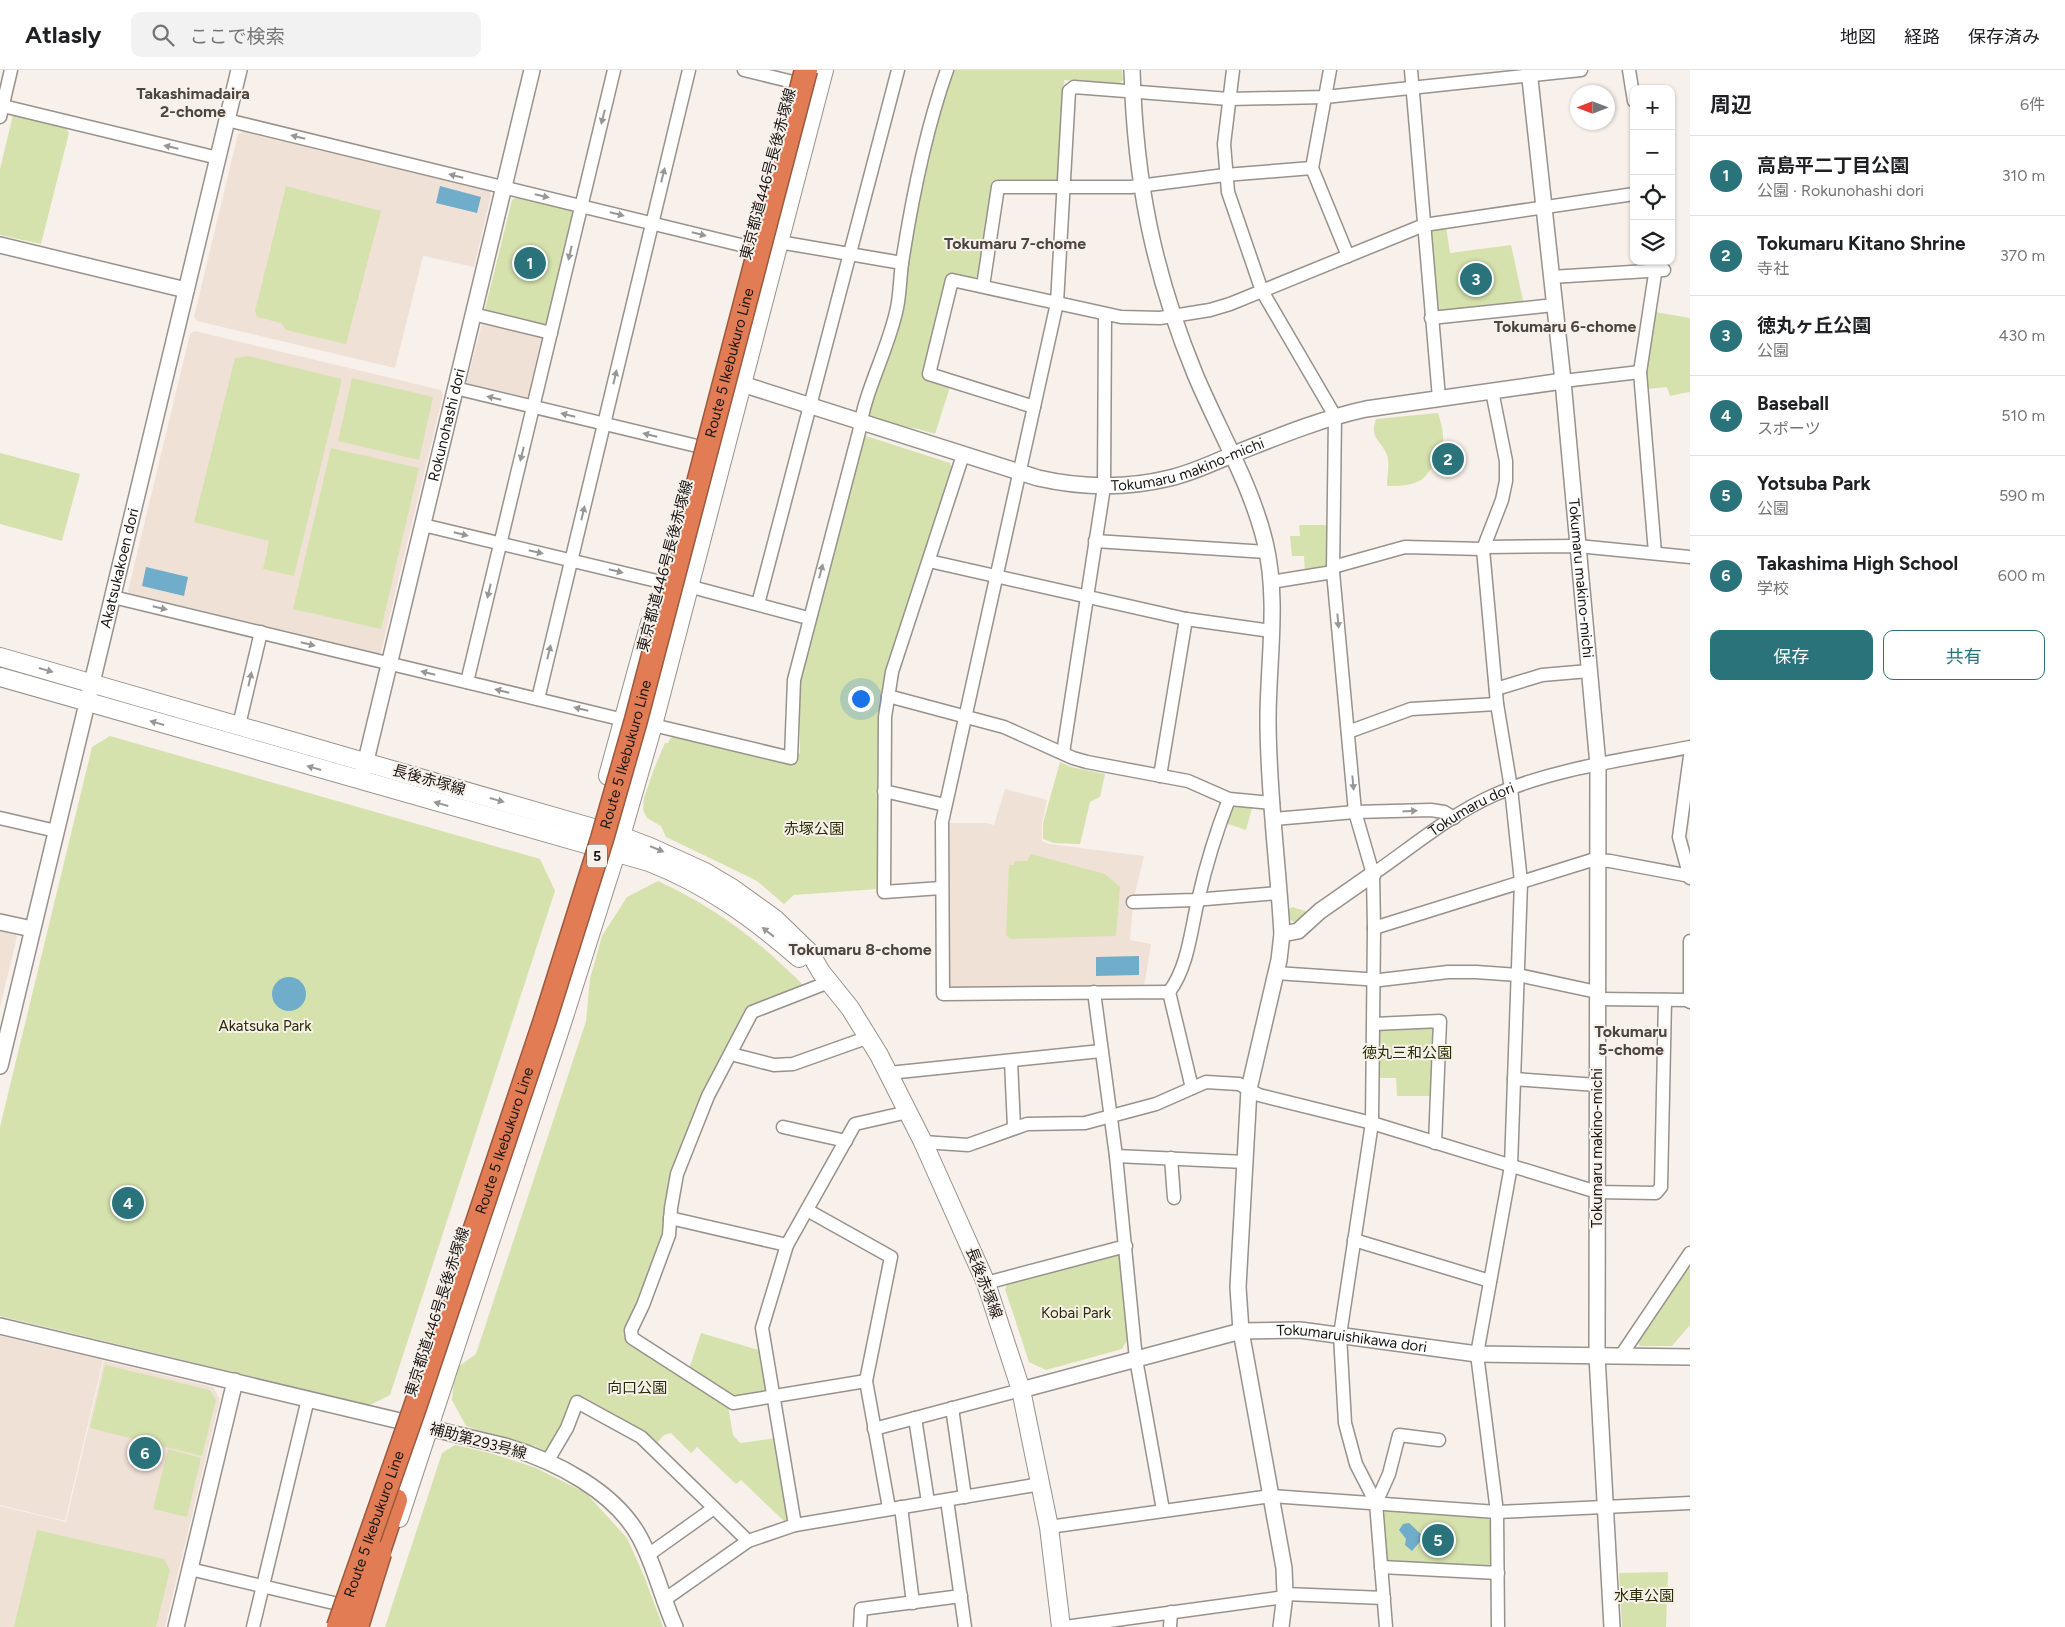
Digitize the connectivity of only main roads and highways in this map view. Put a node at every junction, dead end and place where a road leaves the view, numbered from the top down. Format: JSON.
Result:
{"nodes":[{"id":1,"x":815,"y":70,"type":"edge"},
{"id":2,"x":824,"y":70,"type":"edge"},
{"id":3,"x":798,"y":74,"type":"edge"},
{"id":4,"x":0,"y":657,"type":"edge"},
{"id":5,"x":0,"y":677,"type":"edge"},
{"id":6,"x":594,"y":828,"type":"junction"},
{"id":7,"x":618,"y":844,"type":"junction"},
{"id":8,"x":589,"y":846,"type":"junction"},
{"id":9,"x":390,"y":1498,"type":"junction"},
{"id":10,"x":330,"y":1627,"type":"edge"},
{"id":11,"x":340,"y":1627,"type":"edge"},
{"id":12,"x":355,"y":1627,"type":"edge"},
{"id":13,"x":364,"y":1627,"type":"edge"},
{"id":14,"x":1063,"y":1627,"type":"edge"}],
"edges":[{"from":1,"to":9,"type":"highway","name":"Route 5 Ikebukuro Line","number":"5"},
{"from":2,"to":7,"type":"main road","name":"東京都道446号長後赤塚線"},
{"from":3,"to":6,"type":"main road","name":"東京都道446号長後赤塚線"},
{"from":3,"to":9,"type":"highway","name":"Route 5 Ikebukuro Line","number":"5","bridge":true},
{"from":4,"to":6,"type":"main road","name":"長後赤塚線","one_way":true},
{"from":8,"to":5,"type":"main road","name":"長後赤塚線","one_way":true},
{"from":6,"to":7,"type":"main road","name":"長後赤塚線"},
{"from":6,"to":8,"type":"main road","name":"東京都道446号長後赤塚線"},
{"from":7,"to":8,"type":"main road","name":"長後赤塚線"},
{"from":7,"to":13,"type":"main road","name":"東京都道446号長後赤塚線"},
{"from":7,"to":14,"type":"main road","name":"長後赤塚線"},
{"from":8,"to":10,"type":"main road","name":"東京都道446号長後赤塚線"},
{"from":9,"to":11,"type":"highway","name":"Route 5 Ikebukuro Line","number":"5","bridge":true},
{"from":9,"to":12,"type":"highway","name":"Route 5 Ikebukuro Line","number":"5","bridge":true}]}
